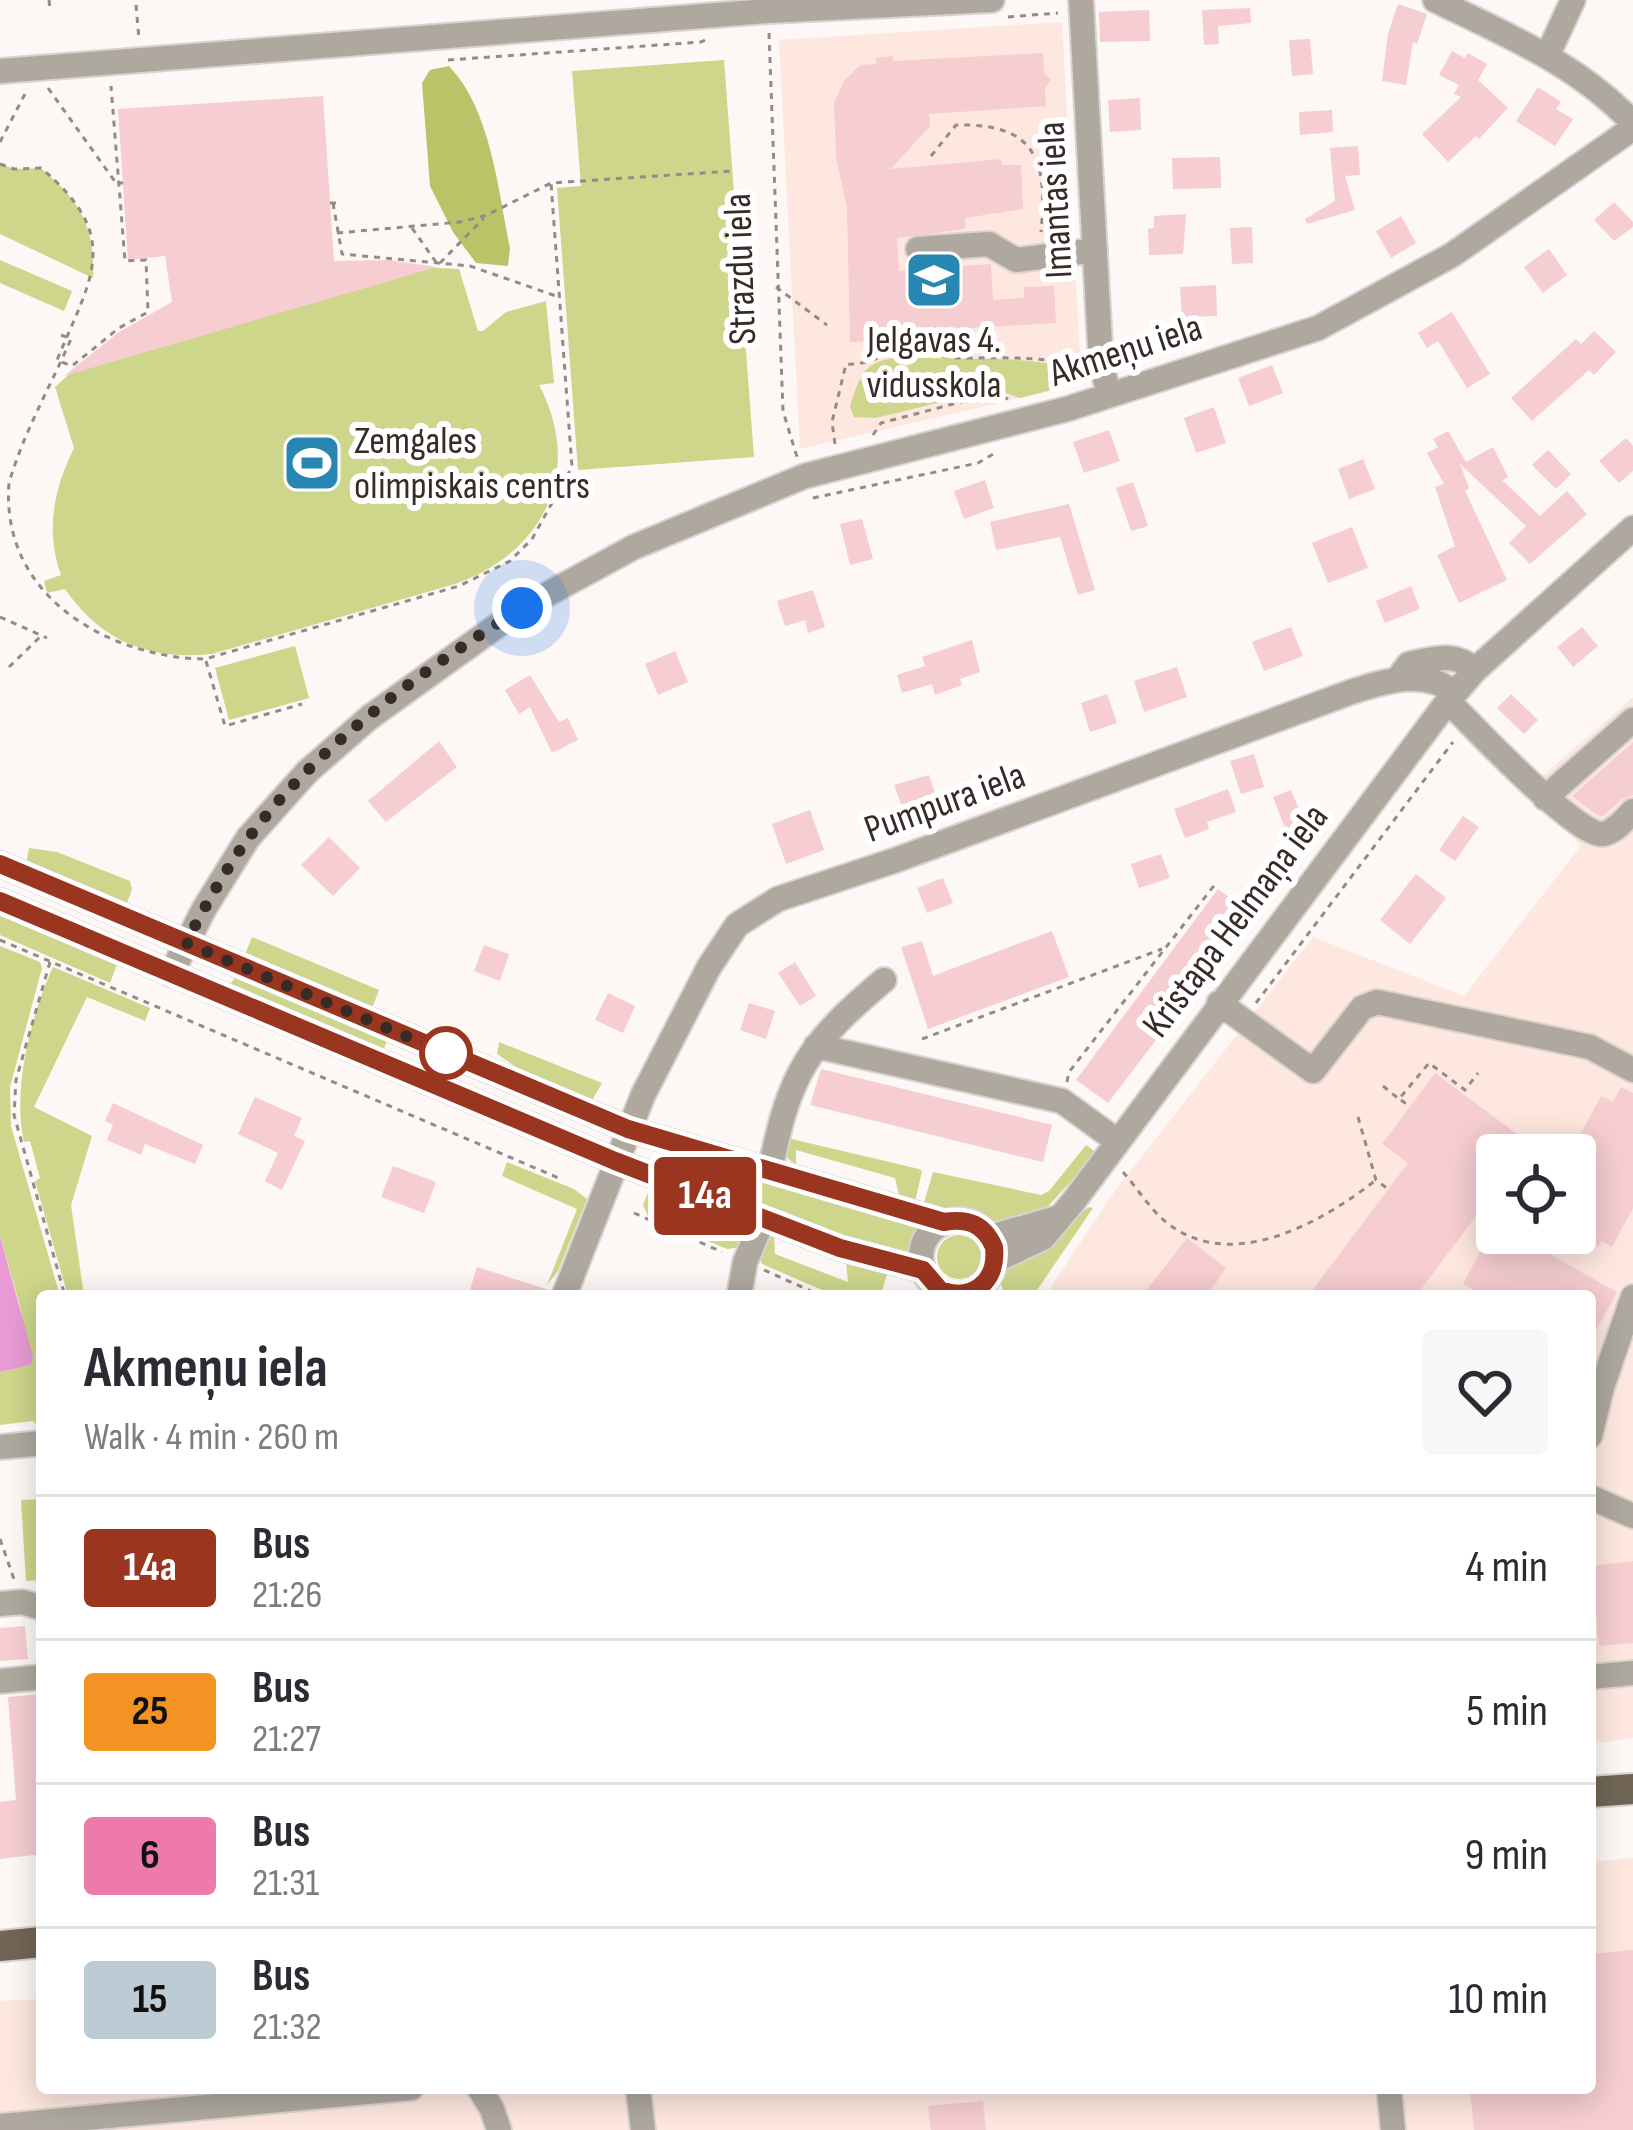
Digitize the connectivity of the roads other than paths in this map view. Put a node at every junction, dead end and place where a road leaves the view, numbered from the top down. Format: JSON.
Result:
{"nodes":[{"id":1,"x":992,"y":0,"type":"edge"},
{"id":2,"x":1081,"y":0,"type":"edge"},
{"id":3,"x":1435,"y":0,"type":"edge"},
{"id":4,"x":1573,"y":0,"type":"edge"},
{"id":5,"x":768,"y":14,"type":"edge"},
{"id":6,"x":1548,"y":54,"type":"junction"},
{"id":7,"x":0,"y":71,"type":"edge"},
{"id":8,"x":1633,"y":126,"type":"edge"},
{"id":9,"x":918,"y":249,"type":"dead end"},
{"id":10,"x":1095,"y":250,"type":"junction"},
{"id":11,"x":1109,"y":394,"type":"junction"},
{"id":12,"x":1633,"y":528,"type":"edge"},
{"id":13,"x":1475,"y":670,"type":"junction"},
{"id":14,"x":1400,"y":676,"type":"junction"},
{"id":15,"x":1452,"y":697,"type":"junction"},
{"id":16,"x":1633,"y":720,"type":"edge"},
{"id":17,"x":1545,"y":799,"type":"junction"},
{"id":18,"x":1633,"y":811,"type":"edge"},
{"id":19,"x":0,"y":864,"type":"edge"},
{"id":20,"x":0,"y":901,"type":"edge"},
{"id":21,"x":186,"y":943,"type":"junction"},
{"id":22,"x":171,"y":974,"type":"junction"},
{"id":23,"x":884,"y":980,"type":"dead end"},
{"id":24,"x":1219,"y":1003,"type":"junction"},
{"id":25,"x":816,"y":1046,"type":"junction"},
{"id":26,"x":1633,"y":1070,"type":"edge"},
{"id":27,"x":628,"y":1129,"type":"junction"},
{"id":28,"x":1117,"y":1142,"type":"junction"},
{"id":29,"x":615,"y":1161,"type":"junction"},
{"id":30,"x":770,"y":1171,"type":"junction"},
{"id":31,"x":763,"y":1220,"type":"junction"},
{"id":32,"x":944,"y":1222,"type":"junction"},
{"id":33,"x":993,"y":1248,"type":"junction"},
{"id":34,"x":923,"y":1270,"type":"junction"},
{"id":35,"x":566,"y":1290,"type":"edge"},
{"id":36,"x":741,"y":1290,"type":"edge"},
{"id":37,"x":945,"y":1290,"type":"edge"},
{"id":38,"x":981,"y":1290,"type":"edge"},
{"id":39,"x":1633,"y":1297,"type":"edge"},
{"id":40,"x":1596,"y":1412,"type":"edge"},
{"id":41,"x":36,"y":1444,"type":"edge"},
{"id":42,"x":0,"y":1448,"type":"edge"},
{"id":43,"x":1596,"y":1500,"type":"edge"},
{"id":44,"x":1633,"y":1516,"type":"edge"},
{"id":45,"x":1633,"y":1672,"type":"edge"},
{"id":46,"x":1596,"y":1676,"type":"edge"},
{"id":47,"x":36,"y":1678,"type":"edge"},
{"id":48,"x":0,"y":1681,"type":"edge"},
{"id":49,"x":1633,"y":1789,"type":"edge"},
{"id":50,"x":1596,"y":1792,"type":"edge"},
{"id":51,"x":36,"y":1943,"type":"edge"},
{"id":52,"x":0,"y":1946,"type":"edge"},
{"id":53,"x":346,"y":2094,"type":"edge"},
{"id":54,"x":483,"y":2094,"type":"edge"},
{"id":55,"x":639,"y":2094,"type":"edge"},
{"id":56,"x":1390,"y":2094,"type":"edge"},
{"id":57,"x":0,"y":2126,"type":"edge"},
{"id":58,"x":499,"y":2130,"type":"edge"},
{"id":59,"x":643,"y":2130,"type":"edge"},
{"id":60,"x":1393,"y":2130,"type":"edge"}],
"edges":[{"from":1,"to":5,"type":"street"},
{"from":2,"to":10,"type":"street","name":"Imantas iela"},
{"from":3,"to":6,"type":"street"},
{"from":4,"to":6,"type":"street"},
{"from":5,"to":7,"type":"street"},
{"from":6,"to":8,"type":"street"},
{"from":8,"to":11,"type":"street","name":"Akmeņu iela"},
{"from":9,"to":10,"type":"street"},
{"from":10,"to":11,"type":"street","name":"Imantas iela"},
{"from":11,"to":21,"type":"street","name":"Akmeņu iela"},
{"from":12,"to":13,"type":"street"},
{"from":13,"to":14,"type":"street","name":"Pumpura iela"},
{"from":13,"to":15,"type":"street","name":"Kristapa Helmaņa iela"},
{"from":14,"to":15,"type":"street"},
{"from":14,"to":27,"type":"street","name":"Pumpura iela"},
{"from":15,"to":17,"type":"street"},
{"from":15,"to":24,"type":"street","name":"Kristapa Helmaņa iela"},
{"from":16,"to":17,"type":"street"},
{"from":17,"to":18,"type":"street"},
{"from":19,"to":21,"type":"street"},
{"from":20,"to":22,"type":"street"},
{"from":21,"to":22,"type":"street","name":"Akmeņu iela"},
{"from":21,"to":27,"type":"street"},
{"from":22,"to":29,"type":"street"},
{"from":23,"to":25,"type":"street"},
{"from":24,"to":26,"type":"street"},
{"from":24,"to":28,"type":"street","name":"Kristapa Helmaņa iela"},
{"from":25,"to":28,"type":"street"},
{"from":25,"to":30,"type":"street"},
{"from":27,"to":29,"type":"street","name":"Pumpura iela"},
{"from":27,"to":30,"type":"street"},
{"from":28,"to":33,"type":"street","name":"Kristapa Helmaņa iela"},
{"from":29,"to":31,"type":"street"},
{"from":29,"to":35,"type":"street","name":"Pumpura iela"},
{"from":30,"to":32,"type":"street"},
{"from":31,"to":34,"type":"street"},
{"from":31,"to":36,"type":"street"},
{"from":32,"to":33,"type":"street"},
{"from":32,"to":34,"type":"street"},
{"from":33,"to":38,"type":"street"},
{"from":34,"to":37,"type":"street"},
{"from":39,"to":40,"type":"street"},
{"from":41,"to":42,"type":"street"},
{"from":43,"to":44,"type":"street"},
{"from":45,"to":46,"type":"street"},
{"from":47,"to":48,"type":"street"},
{"from":49,"to":50,"type":"main road"},
{"from":51,"to":52,"type":"main road"},
{"from":53,"to":57,"type":"street"},
{"from":54,"to":58,"type":"street"},
{"from":55,"to":59,"type":"street"},
{"from":56,"to":60,"type":"street"}]}
